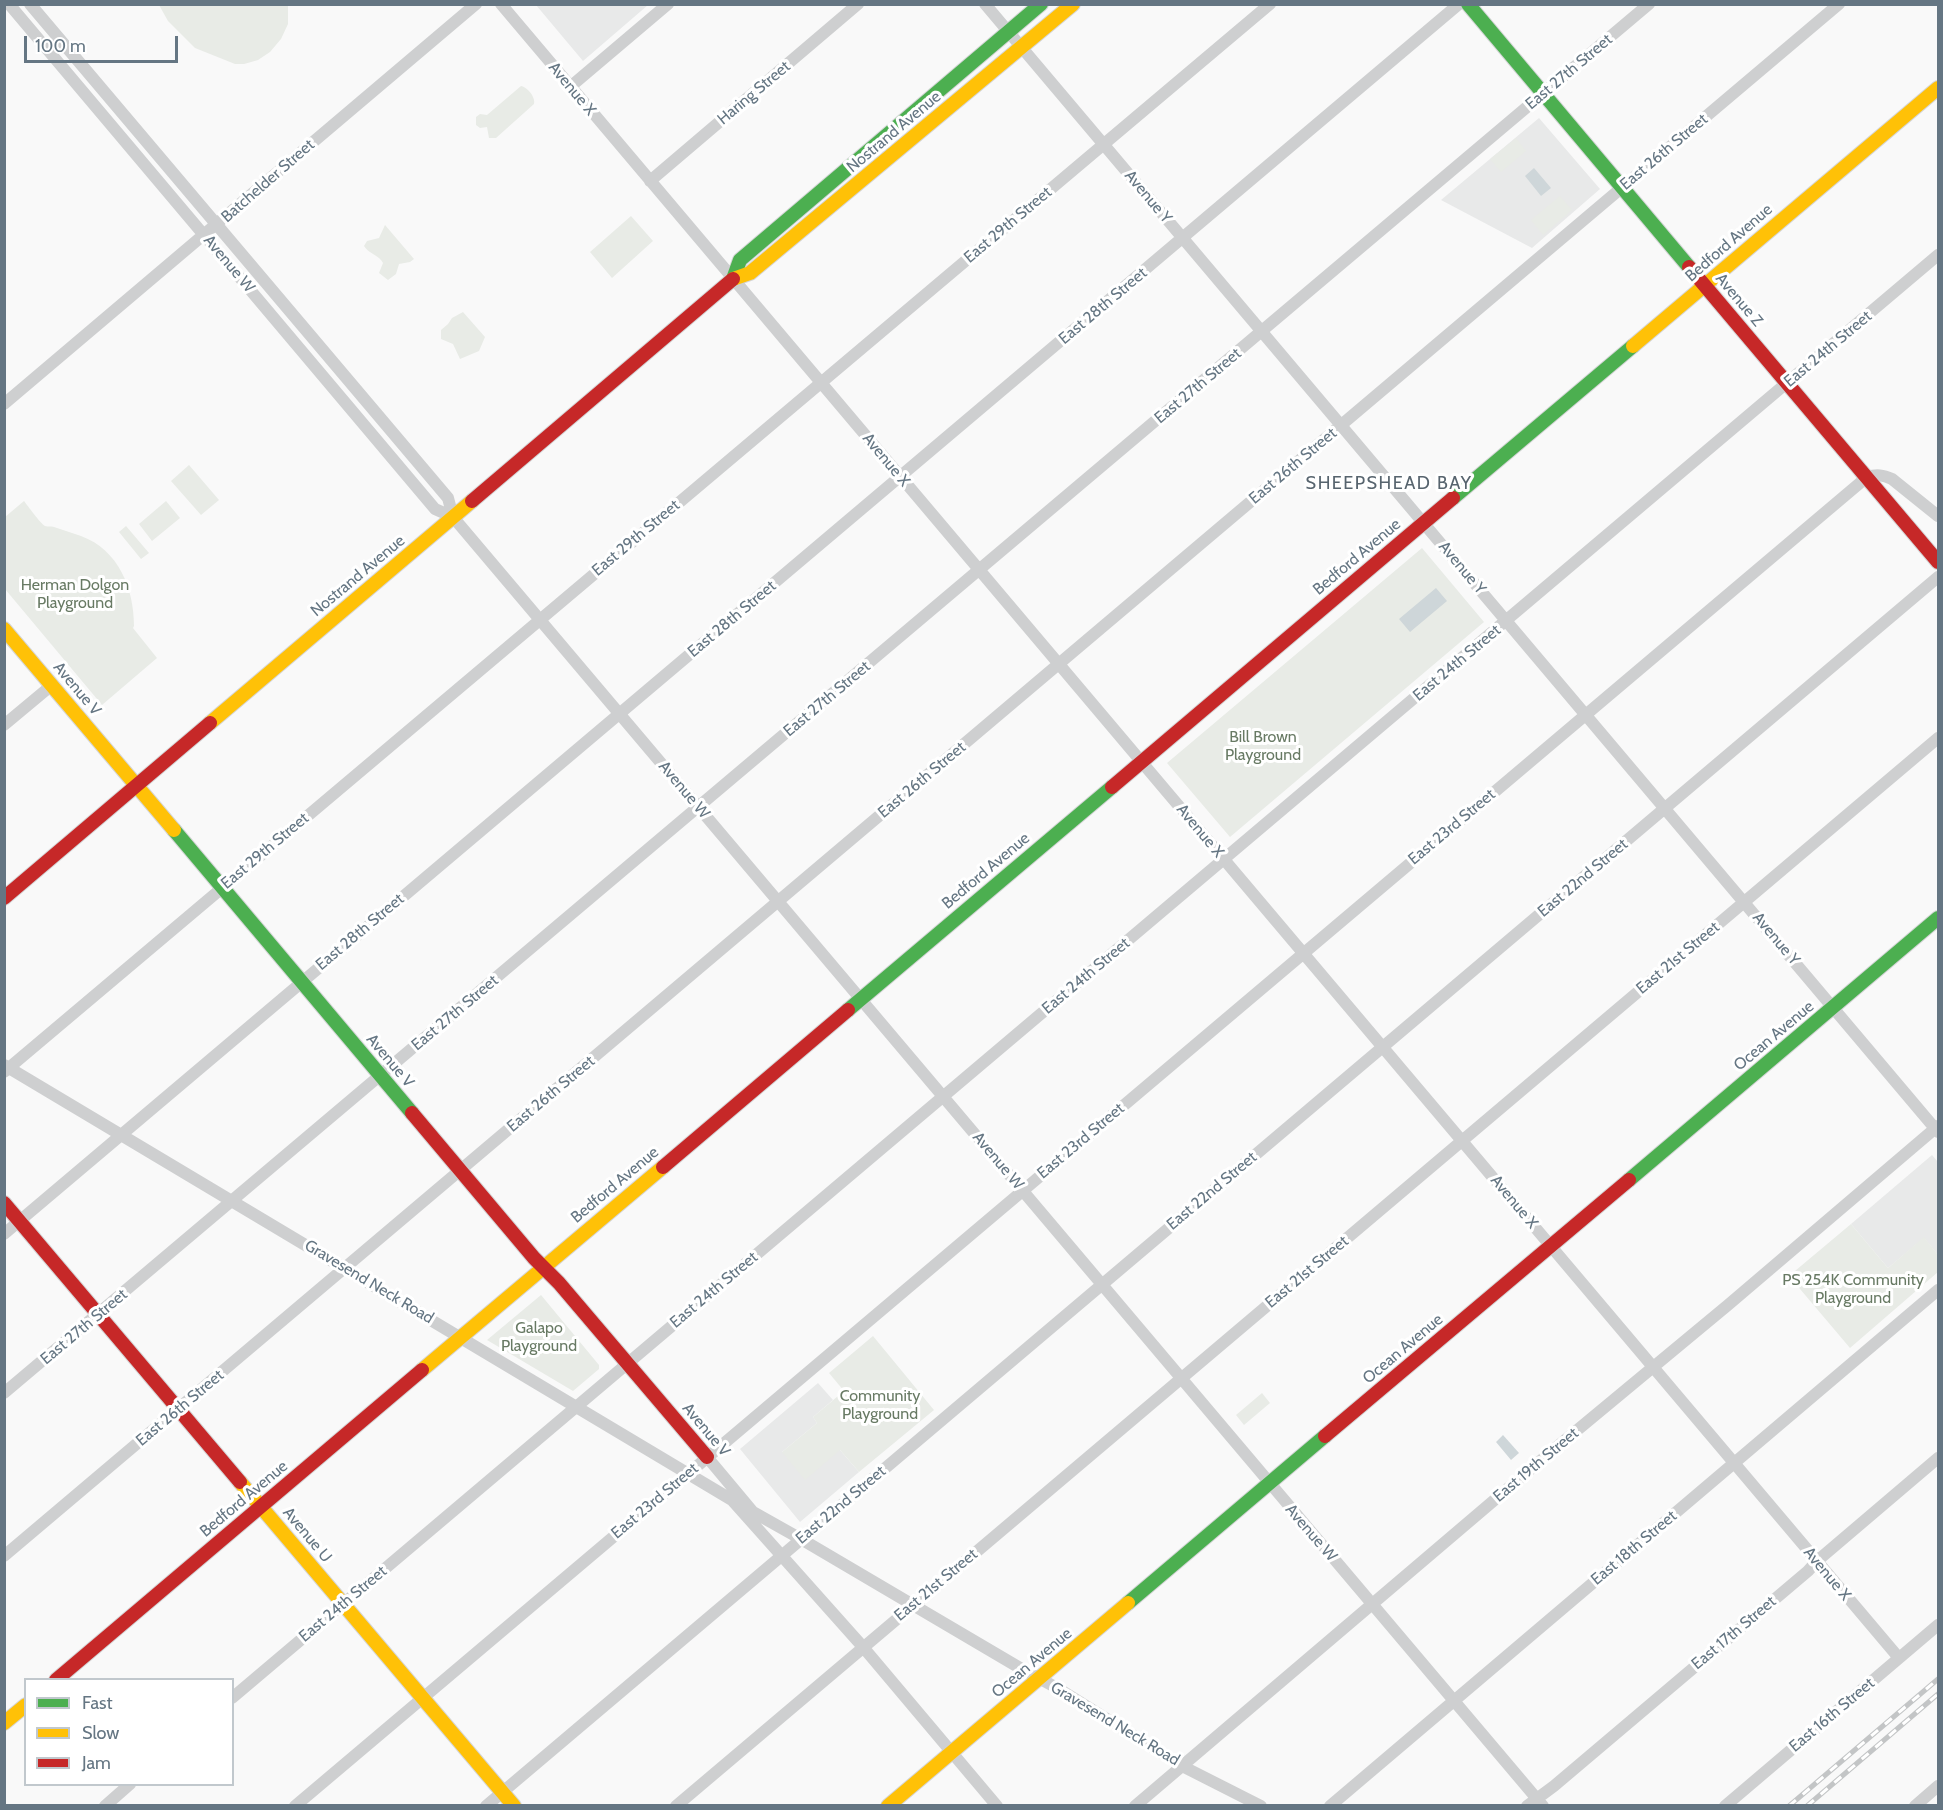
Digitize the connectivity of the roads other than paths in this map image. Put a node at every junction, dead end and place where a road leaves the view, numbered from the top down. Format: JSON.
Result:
{"nodes":[{"id":1,"x":9,"y":4,"type":"edge"},
{"id":2,"x":30,"y":4,"type":"edge"},
{"id":3,"x":476,"y":4,"type":"edge"},
{"id":4,"x":501,"y":4,"type":"edge"},
{"id":5,"x":668,"y":4,"type":"edge"},
{"id":6,"x":858,"y":4,"type":"edge"},
{"id":7,"x":985,"y":4,"type":"edge"},
{"id":8,"x":1041,"y":4,"type":"edge"},
{"id":9,"x":1073,"y":4,"type":"edge"},
{"id":10,"x":1270,"y":4,"type":"edge"},
{"id":11,"x":1459,"y":4,"type":"edge"},
{"id":12,"x":1468,"y":4,"type":"edge"},
{"id":13,"x":1648,"y":4,"type":"edge"},
{"id":14,"x":1839,"y":4,"type":"edge"},
{"id":15,"x":1009,"y":32,"type":"junction"},
{"id":16,"x":1022,"y":48,"type":"junction"},
{"id":17,"x":570,"y":87,"type":"junction"},
{"id":18,"x":1938,"y":88,"type":"edge"},
{"id":19,"x":1543,"y":94,"type":"junction"},
{"id":20,"x":1104,"y":144,"type":"junction"},
{"id":21,"x":650,"y":181,"type":"junction"},
{"id":22,"x":1622,"y":188,"type":"junction"},
{"id":23,"x":216,"y":226,"type":"junction"},
{"id":24,"x":204,"y":236,"type":"junction"},
{"id":25,"x":1183,"y":238,"type":"junction"},
{"id":26,"x":1938,"y":255,"type":"edge"},
{"id":27,"x":733,"y":279,"type":"junction"},
{"id":28,"x":1706,"y":285,"type":"junction"},
{"id":29,"x":1262,"y":332,"type":"junction"},
{"id":30,"x":820,"y":382,"type":"junction"},
{"id":31,"x":1787,"y":383,"type":"junction"},
{"id":32,"x":4,"y":404,"type":"edge"},
{"id":33,"x":1341,"y":425,"type":"junction"},
{"id":34,"x":900,"y":477,"type":"junction"},
{"id":35,"x":1867,"y":477,"type":"junction"},
{"id":36,"x":1938,"y":516,"type":"edge"},
{"id":37,"x":453,"y":517,"type":"junction"},
{"id":38,"x":1424,"y":523,"type":"junction"},
{"id":39,"x":1938,"y":562,"type":"edge"},
{"id":40,"x":980,"y":571,"type":"junction"},
{"id":41,"x":1938,"y":577,"type":"edge"},
{"id":42,"x":540,"y":619,"type":"junction"},
{"id":43,"x":1506,"y":621,"type":"junction"},
{"id":44,"x":4,"y":629,"type":"edge"},
{"id":45,"x":1060,"y":665,"type":"junction"},
{"id":46,"x":52,"y":685,"type":"junction"},
{"id":47,"x":619,"y":713,"type":"junction"},
{"id":48,"x":1586,"y":714,"type":"junction"},
{"id":49,"x":4,"y":725,"type":"edge"},
{"id":50,"x":1938,"y":738,"type":"edge"},
{"id":51,"x":1141,"y":761,"type":"junction"},
{"id":52,"x":137,"y":786,"type":"junction"},
{"id":53,"x":699,"y":807,"type":"junction"},
{"id":54,"x":1665,"y":808,"type":"junction"},
{"id":55,"x":1224,"y":860,"type":"junction"},
{"id":56,"x":222,"y":888,"type":"junction"},
{"id":57,"x":4,"y":898,"type":"edge"},
{"id":58,"x":778,"y":901,"type":"junction"},
{"id":59,"x":1744,"y":902,"type":"junction"},
{"id":60,"x":1938,"y":918,"type":"edge"},
{"id":61,"x":1303,"y":953,"type":"junction"},
{"id":62,"x":301,"y":982,"type":"junction"},
{"id":63,"x":860,"y":999,"type":"junction"},
{"id":64,"x":1833,"y":1007,"type":"junction"},
{"id":65,"x":1383,"y":1047,"type":"junction"},
{"id":66,"x":6,"y":1068,"type":"edge"},
{"id":67,"x":381,"y":1076,"type":"junction"},
{"id":68,"x":943,"y":1096,"type":"junction"},
{"id":69,"x":1938,"y":1129,"type":"edge"},
{"id":70,"x":122,"y":1134,"type":"junction"},
{"id":71,"x":1462,"y":1141,"type":"junction"},
{"id":72,"x":460,"y":1170,"type":"junction"},
{"id":73,"x":1022,"y":1190,"type":"junction"},
{"id":74,"x":233,"y":1201,"type":"junction"},
{"id":75,"x":4,"y":1203,"type":"edge"},
{"id":76,"x":20,"y":1221,"type":"junction"},
{"id":77,"x":4,"y":1234,"type":"edge"},
{"id":78,"x":1551,"y":1246,"type":"junction"},
{"id":79,"x":345,"y":1268,"type":"junction"},
{"id":80,"x":543,"y":1268,"type":"junction"},
{"id":81,"x":1102,"y":1284,"type":"junction"},
{"id":82,"x":1938,"y":1290,"type":"edge"},
{"id":83,"x":100,"y":1314,"type":"junction"},
{"id":84,"x":461,"y":1337,"type":"junction"},
{"id":85,"x":627,"y":1363,"type":"junction"},
{"id":86,"x":1653,"y":1367,"type":"junction"},
{"id":87,"x":1181,"y":1378,"type":"junction"},
{"id":88,"x":4,"y":1394,"type":"edge"},
{"id":89,"x":575,"y":1406,"type":"junction"},
{"id":90,"x":179,"y":1408,"type":"junction"},
{"id":91,"x":707,"y":1457,"type":"junction"},
{"id":92,"x":1938,"y":1458,"type":"edge"},
{"id":93,"x":1735,"y":1464,"type":"junction"},
{"id":94,"x":688,"y":1473,"type":"junction"},
{"id":95,"x":1269,"y":1484,"type":"junction"},
{"id":96,"x":261,"y":1506,"type":"junction"},
{"id":97,"x":753,"y":1512,"type":"joint"},
{"id":98,"x":801,"y":1539,"type":"junction"},
{"id":99,"x":782,"y":1555,"type":"junction"},
{"id":100,"x":4,"y":1556,"type":"edge"},
{"id":101,"x":1817,"y":1561,"type":"junction"},
{"id":102,"x":344,"y":1604,"type":"junction"},
{"id":103,"x":1373,"y":1605,"type":"junction"},
{"id":104,"x":912,"y":1606,"type":"junction"},
{"id":105,"x":1938,"y":1625,"type":"edge"},
{"id":106,"x":863,"y":1647,"type":"junction"},
{"id":107,"x":1899,"y":1658,"type":"junction"},
{"id":108,"x":58,"y":1678,"type":"edge"},
{"id":109,"x":1039,"y":1678,"type":"junction"},
{"id":110,"x":234,"y":1696,"type":"edge"},
{"id":111,"x":423,"y":1697,"type":"junction"},
{"id":112,"x":1454,"y":1701,"type":"junction"},
{"id":113,"x":24,"y":1707,"type":"edge"},
{"id":114,"x":4,"y":1723,"type":"edge"},
{"id":115,"x":951,"y":1752,"type":"junction"},
{"id":116,"x":1182,"y":1766,"type":"junction"},
{"id":117,"x":129,"y":1786,"type":"edge"},
{"id":118,"x":1938,"y":1786,"type":"edge"},
{"id":119,"x":502,"y":1791,"type":"junction"},
{"id":120,"x":1535,"y":1803,"type":"edge"},
{"id":121,"x":105,"y":1806,"type":"edge"},
{"id":122,"x":296,"y":1806,"type":"edge"},
{"id":123,"x":486,"y":1806,"type":"edge"},
{"id":124,"x":514,"y":1806,"type":"edge"},
{"id":125,"x":676,"y":1806,"type":"edge"},
{"id":126,"x":888,"y":1806,"type":"edge"},
{"id":127,"x":997,"y":1806,"type":"edge"},
{"id":128,"x":1135,"y":1806,"type":"edge"},
{"id":129,"x":1261,"y":1806,"type":"edge"},
{"id":130,"x":1330,"y":1806,"type":"edge"},
{"id":131,"x":1725,"y":1806,"type":"edge"},
{"id":132,"x":1915,"y":1806,"type":"edge"}],
"edges":[{"from":1,"to":24,"type":"street","name":"Avenue W"},
{"from":2,"to":23,"type":"street","name":"Avenue W"},
{"from":3,"to":23,"type":"street","name":"Batchelder Street"},
{"from":4,"to":17,"type":"street","name":"Avenue X"},
{"from":5,"to":17,"type":"street"},
{"from":6,"to":21,"type":"street","name":"Haring Street"},
{"from":7,"to":15,"type":"street","name":"Avenue Y"},
{"from":8,"to":15,"type":"main road","name":"Nostrand Avenue"},
{"from":9,"to":16,"type":"main road","name":"Nostrand Avenue"},
{"from":10,"to":20,"type":"street","name":"East 29th Street"},
{"from":11,"to":25,"type":"street","name":"East 28th Street"},
{"from":12,"to":19,"type":"main road","name":"Avenue Z"},
{"from":13,"to":19,"type":"street","name":"East 27th Street"},
{"from":14,"to":22,"type":"street","name":"East 26th Street"},
{"from":15,"to":16,"type":"street","name":"Avenue Y"},
{"from":15,"to":27,"type":"main road","name":"Nostrand Avenue"},
{"from":16,"to":20,"type":"street","name":"Avenue Y"},
{"from":16,"to":27,"type":"main road","name":"Nostrand Avenue"},
{"from":17,"to":21,"type":"street","name":"Avenue X"},
{"from":18,"to":28,"type":"main road","name":"Bedford Avenue"},
{"from":19,"to":22,"type":"main road","name":"Avenue Z"},
{"from":19,"to":29,"type":"street","name":"East 27th Street"},
{"from":20,"to":25,"type":"street","name":"Avenue Y"},
{"from":20,"to":30,"type":"street","name":"East 29th Street"},
{"from":21,"to":27,"type":"street","name":"Avenue X"},
{"from":22,"to":28,"type":"main road","name":"Avenue Z"},
{"from":22,"to":33,"type":"street","name":"East 26th Street"},
{"from":23,"to":24,"type":"street","name":"Batchelder Street"},
{"from":23,"to":37,"type":"street","name":"Avenue W"},
{"from":24,"to":32,"type":"street","name":"Batchelder Street"},
{"from":24,"to":37,"type":"street","name":"Avenue W"},
{"from":25,"to":29,"type":"street","name":"Avenue Y"},
{"from":25,"to":34,"type":"street","name":"East 28th Street"},
{"from":26,"to":31,"type":"street","name":"East 24th Street"},
{"from":27,"to":30,"type":"street","name":"Avenue X"},
{"from":27,"to":37,"type":"main road","name":"Nostrand Avenue"},
{"from":28,"to":31,"type":"main road","name":"Avenue Z"},
{"from":28,"to":38,"type":"main road","name":"Bedford Avenue"},
{"from":29,"to":33,"type":"street","name":"Avenue Y"},
{"from":29,"to":40,"type":"street","name":"East 27th Street"},
{"from":30,"to":34,"type":"street","name":"Avenue X"},
{"from":30,"to":42,"type":"street","name":"East 29th Street"},
{"from":31,"to":35,"type":"main road","name":"Avenue Z"},
{"from":31,"to":43,"type":"street","name":"East 24th Street"},
{"from":33,"to":38,"type":"street","name":"Avenue Y"},
{"from":33,"to":45,"type":"street","name":"East 26th Street"},
{"from":34,"to":40,"type":"street","name":"Avenue X"},
{"from":34,"to":47,"type":"street","name":"East 28th Street"},
{"from":35,"to":36,"type":"street"},
{"from":35,"to":39,"type":"main road","name":"Avenue Z"},
{"from":35,"to":48,"type":"street","name":"East 23rd Street"},
{"from":37,"to":42,"type":"street","name":"Avenue W"},
{"from":37,"to":52,"type":"main road","name":"Nostrand Avenue"},
{"from":38,"to":43,"type":"street","name":"Avenue Y"},
{"from":38,"to":51,"type":"main road","name":"Bedford Avenue"},
{"from":40,"to":45,"type":"street","name":"Avenue X"},
{"from":40,"to":53,"type":"street","name":"East 27th Street"},
{"from":41,"to":54,"type":"street","name":"East 22nd Street"},
{"from":42,"to":47,"type":"street","name":"Avenue W"},
{"from":42,"to":56,"type":"street","name":"East 29th Street"},
{"from":43,"to":48,"type":"street","name":"Avenue Y"},
{"from":43,"to":55,"type":"street","name":"East 24th Street"},
{"from":44,"to":46,"type":"main road","name":"Avenue V"},
{"from":45,"to":51,"type":"street","name":"Avenue X"},
{"from":45,"to":58,"type":"street","name":"East 26th Street"},
{"from":46,"to":49,"type":"street"},
{"from":46,"to":52,"type":"main road","name":"Avenue V"},
{"from":47,"to":53,"type":"street","name":"Avenue W"},
{"from":47,"to":62,"type":"street","name":"East 28th Street"},
{"from":48,"to":54,"type":"street","name":"Avenue Y"},
{"from":48,"to":61,"type":"street","name":"East 23rd Street"},
{"from":50,"to":59,"type":"street","name":"East 21st Street"},
{"from":51,"to":55,"type":"street","name":"Avenue X"},
{"from":51,"to":63,"type":"main road","name":"Bedford Avenue"},
{"from":52,"to":56,"type":"main road","name":"Avenue V"},
{"from":52,"to":57,"type":"main road","name":"Nostrand Avenue"},
{"from":53,"to":58,"type":"street","name":"Avenue W"},
{"from":53,"to":67,"type":"street","name":"East 27th Street"},
{"from":54,"to":59,"type":"street","name":"Avenue Y"},
{"from":54,"to":65,"type":"street","name":"East 22nd Street"},
{"from":55,"to":61,"type":"street","name":"Avenue X"},
{"from":55,"to":68,"type":"street","name":"East 24th Street"},
{"from":56,"to":62,"type":"main road","name":"Avenue V"},
{"from":56,"to":66,"type":"street","name":"East 29th Street"},
{"from":58,"to":63,"type":"street","name":"Avenue W"},
{"from":58,"to":72,"type":"street","name":"East 26th Street"},
{"from":59,"to":64,"type":"street","name":"Avenue Y"},
{"from":59,"to":71,"type":"street","name":"East 21st Street"},
{"from":60,"to":64,"type":"main road","name":"Ocean Avenue"},
{"from":61,"to":65,"type":"street","name":"Avenue X"},
{"from":61,"to":73,"type":"street","name":"East 23rd Street"},
{"from":62,"to":67,"type":"main road","name":"Avenue V"},
{"from":62,"to":70,"type":"street","name":"East 28th Street"},
{"from":63,"to":68,"type":"street","name":"Avenue W"},
{"from":63,"to":80,"type":"main road","name":"Bedford Avenue"},
{"from":64,"to":69,"type":"street","name":"Avenue Y"},
{"from":64,"to":78,"type":"main road","name":"Ocean Avenue"},
{"from":65,"to":71,"type":"street","name":"Avenue X"},
{"from":65,"to":81,"type":"street","name":"East 22nd Street"},
{"from":66,"to":70,"type":"street","name":"Gravesend Neck Road"},
{"from":67,"to":72,"type":"main road","name":"Avenue V"},
{"from":67,"to":74,"type":"street","name":"East 27th Street"},
{"from":68,"to":73,"type":"street","name":"Avenue W"},
{"from":68,"to":85,"type":"street","name":"East 24th Street"},
{"from":69,"to":86,"type":"street","name":"East 19th Street"},
{"from":70,"to":74,"type":"street","name":"Gravesend Neck Road"},
{"from":70,"to":76,"type":"street","name":"East 28th Street"},
{"from":71,"to":78,"type":"street","name":"Avenue X"},
{"from":71,"to":87,"type":"street","name":"East 21st Street"},
{"from":72,"to":79,"type":"street","name":"East 26th Street"},
{"from":72,"to":80,"type":"main road","name":"Avenue V"},
{"from":73,"to":81,"type":"street","name":"Avenue W"},
{"from":73,"to":91,"type":"street","name":"East 23rd Street"},
{"from":74,"to":79,"type":"street","name":"Gravesend Neck Road"},
{"from":74,"to":83,"type":"street","name":"East 27th Street"},
{"from":75,"to":76,"type":"main road","name":"Avenue U"},
{"from":76,"to":77,"type":"street","name":"East 28th Street"},
{"from":76,"to":83,"type":"main road","name":"Avenue U"},
{"from":78,"to":86,"type":"street","name":"Avenue X"},
{"from":78,"to":95,"type":"main road","name":"Ocean Avenue"},
{"from":79,"to":84,"type":"street","name":"Gravesend Neck Road"},
{"from":79,"to":90,"type":"street","name":"East 26th Street"},
{"from":80,"to":84,"type":"main road","name":"Bedford Avenue"},
{"from":80,"to":85,"type":"main road","name":"Avenue V"},
{"from":81,"to":87,"type":"street","name":"Avenue W"},
{"from":81,"to":98,"type":"street","name":"East 22nd Street"},
{"from":82,"to":93,"type":"street","name":"East 18th Street"},
{"from":83,"to":88,"type":"street","name":"East 27th Street"},
{"from":83,"to":90,"type":"main road","name":"Avenue U"},
{"from":84,"to":89,"type":"street","name":"Gravesend Neck Road"},
{"from":84,"to":96,"type":"main road","name":"Bedford Avenue"},
{"from":85,"to":89,"type":"street","name":"East 24th Street"},
{"from":85,"to":91,"type":"main road","name":"Avenue V"},
{"from":86,"to":93,"type":"street","name":"Avenue X"},
{"from":86,"to":103,"type":"street","name":"East 19th Street"},
{"from":87,"to":95,"type":"street","name":"Avenue W"},
{"from":87,"to":104,"type":"street","name":"East 21st Street"},
{"from":89,"to":94,"type":"street","name":"Gravesend Neck Road"},
{"from":89,"to":102,"type":"street","name":"East 24th Street"},
{"from":90,"to":96,"type":"main road","name":"Avenue U"},
{"from":90,"to":100,"type":"street","name":"East 26th Street"},
{"from":91,"to":94,"type":"street","name":"East 23rd Street"},
{"from":91,"to":97,"type":"street","name":"Avenue V"},
{"from":92,"to":101,"type":"street","name":"East 17th Street"},
{"from":93,"to":101,"type":"street","name":"Avenue X"},
{"from":93,"to":112,"type":"street","name":"East 18th Street"},
{"from":94,"to":99,"type":"street","name":"Gravesend Neck Road"},
{"from":94,"to":111,"type":"street","name":"East 23rd Street"},
{"from":95,"to":103,"type":"street","name":"Avenue W"},
{"from":95,"to":109,"type":"main road","name":"Ocean Avenue"},
{"from":96,"to":102,"type":"main road","name":"Avenue U"},
{"from":96,"to":108,"type":"main road","name":"Bedford Avenue"},
{"from":97,"to":98,"type":"street","name":"Gravesend Neck Road"},
{"from":98,"to":99,"type":"street","name":"East 22nd Street"},
{"from":98,"to":104,"type":"street","name":"Gravesend Neck Road"},
{"from":99,"to":106,"type":"street"},
{"from":99,"to":119,"type":"street","name":"East 22nd Street"},
{"from":101,"to":107,"type":"street","name":"Avenue X"},
{"from":101,"to":120,"type":"street","name":"East 17th Street"},
{"from":102,"to":110,"type":"street","name":"East 24th Street"},
{"from":102,"to":111,"type":"main road","name":"Avenue U"},
{"from":103,"to":112,"type":"street","name":"Avenue W"},
{"from":103,"to":116,"type":"street","name":"East 19th Street"},
{"from":104,"to":106,"type":"street","name":"East 21st Street"},
{"from":104,"to":109,"type":"street","name":"Gravesend Neck Road"},
{"from":105,"to":107,"type":"street","name":"East 16th Street"},
{"from":106,"to":115,"type":"street"},
{"from":106,"to":125,"type":"street","name":"East 21st Street"},
{"from":107,"to":131,"type":"street","name":"East 16th Street"},
{"from":109,"to":115,"type":"main road","name":"Ocean Avenue"},
{"from":109,"to":116,"type":"street","name":"Gravesend Neck Road"},
{"from":111,"to":119,"type":"main road","name":"Avenue U"},
{"from":111,"to":122,"type":"street","name":"East 23rd Street"},
{"from":112,"to":120,"type":"street","name":"Avenue W"},
{"from":112,"to":130,"type":"street","name":"East 18th Street"},
{"from":113,"to":114,"type":"main road"},
{"from":115,"to":126,"type":"main road","name":"Ocean Avenue"},
{"from":115,"to":127,"type":"street"},
{"from":116,"to":128,"type":"street","name":"East 19th Street"},
{"from":116,"to":129,"type":"street","name":"Gravesend Neck Road"},
{"from":117,"to":121,"type":"street"},
{"from":118,"to":132,"type":"street"},
{"from":119,"to":123,"type":"street","name":"East 22nd Street"},
{"from":119,"to":124,"type":"main road","name":"Avenue U"}]}
